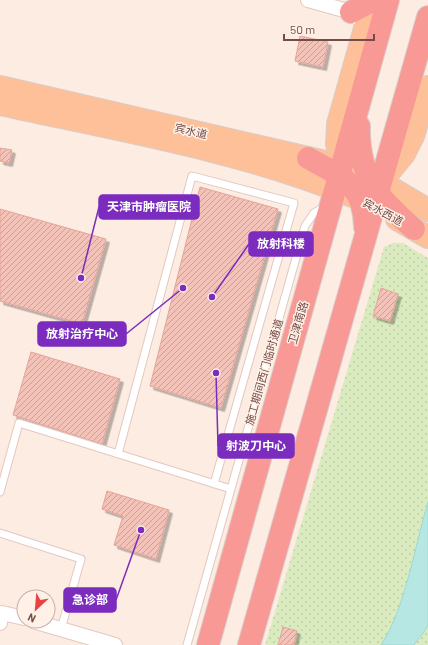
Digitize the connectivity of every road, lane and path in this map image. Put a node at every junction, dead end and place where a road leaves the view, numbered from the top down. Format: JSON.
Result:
{"nodes":[{"id":1,"x":308,"y":0,"type":"edge"},
{"id":2,"x":377,"y":0,"type":"edge"},
{"id":3,"x":428,"y":17,"type":"edge"},
{"id":4,"x":364,"y":25,"type":"junction"},
{"id":5,"x":428,"y":87,"type":"edge"},
{"id":6,"x":0,"y":88,"type":"edge"},
{"id":7,"x":360,"y":103,"type":"junction"},
{"id":8,"x":0,"y":104,"type":"edge"},
{"id":9,"x":395,"y":132,"type":"junction"},
{"id":10,"x":398,"y":162,"type":"junction"},
{"id":11,"x":303,"y":166,"type":"junction"},
{"id":12,"x":335,"y":189,"type":"junction"},
{"id":13,"x":374,"y":193,"type":"junction"},
{"id":14,"x":428,"y":210,"type":"edge"},
{"id":15,"x":324,"y":230,"type":"junction"},
{"id":16,"x":421,"y":233,"type":"edge"},
{"id":17,"x":364,"y":242,"type":"junction"},
{"id":18,"x":118,"y":454,"type":"junction"},
{"id":19,"x":214,"y":484,"type":"junction"},
{"id":20,"x":230,"y":489,"type":"junction"},
{"id":21,"x":0,"y":492,"type":"edge"},
{"id":22,"x":0,"y":532,"type":"edge"},
{"id":23,"x":16,"y":616,"type":"edge"},
{"id":24,"x":0,"y":623,"type":"edge"},
{"id":25,"x":56,"y":628,"type":"edge"},
{"id":26,"x":61,"y":629,"type":"junction"},
{"id":27,"x":115,"y":645,"type":"edge"},
{"id":28,"x":187,"y":645,"type":"edge"},
{"id":29,"x":208,"y":645,"type":"edge"},
{"id":30,"x":249,"y":645,"type":"edge"}],
"edges":[{"from":1,"to":4,"type":"street"},
{"from":2,"to":4,"type":"highway"},
{"from":2,"to":4,"type":"highway","name":"卫津南路"},
{"from":3,"to":9,"type":"highway"},
{"from":4,"to":7,"type":"highway","name":"卫津南路"},
{"from":4,"to":12,"type":"main road"},
{"from":5,"to":10,"type":"main road"},
{"from":6,"to":11,"type":"main road","name":"宾水道"},
{"from":7,"to":12,"type":"highway","name":"卫津南路"},
{"from":7,"to":13,"type":"highway"},
{"from":8,"to":11,"type":"main road","name":"宾水道"},
{"from":9,"to":10,"type":"main road"},
{"from":9,"to":13,"type":"highway"},
{"from":10,"to":13,"type":"main road"},
{"from":10,"to":14,"type":"main road"},
{"from":11,"to":12,"type":"main road","name":"宾水道"},
{"from":11,"to":12,"type":"main road"},
{"from":12,"to":13,"type":"main road","name":"宾水道"},
{"from":12,"to":15,"type":"highway","name":"卫津南路"},
{"from":12,"to":20,"type":"lane","name":"施工期间西门临时通道"},
{"from":13,"to":14,"type":"main road"},
{"from":13,"to":15,"type":"main road"},
{"from":13,"to":16,"type":"main road","name":"宾水西道"},
{"from":13,"to":17,"type":"highway"},
{"from":15,"to":29,"type":"highway","name":"卫津南路"},
{"from":16,"to":17,"type":"highway"},
{"from":17,"to":30,"type":"highway"},
{"from":18,"to":19,"type":"lane"},
{"from":18,"to":19,"type":"lane"},
{"from":18,"to":21,"type":"lane"},
{"from":19,"to":20,"type":"lane"},
{"from":20,"to":28,"type":"lane","name":"施工期间西门临时通道"},
{"from":22,"to":26,"type":"lane"},
{"from":23,"to":24,"type":"street"},
{"from":25,"to":26,"type":"street"},
{"from":26,"to":27,"type":"street"}]}
